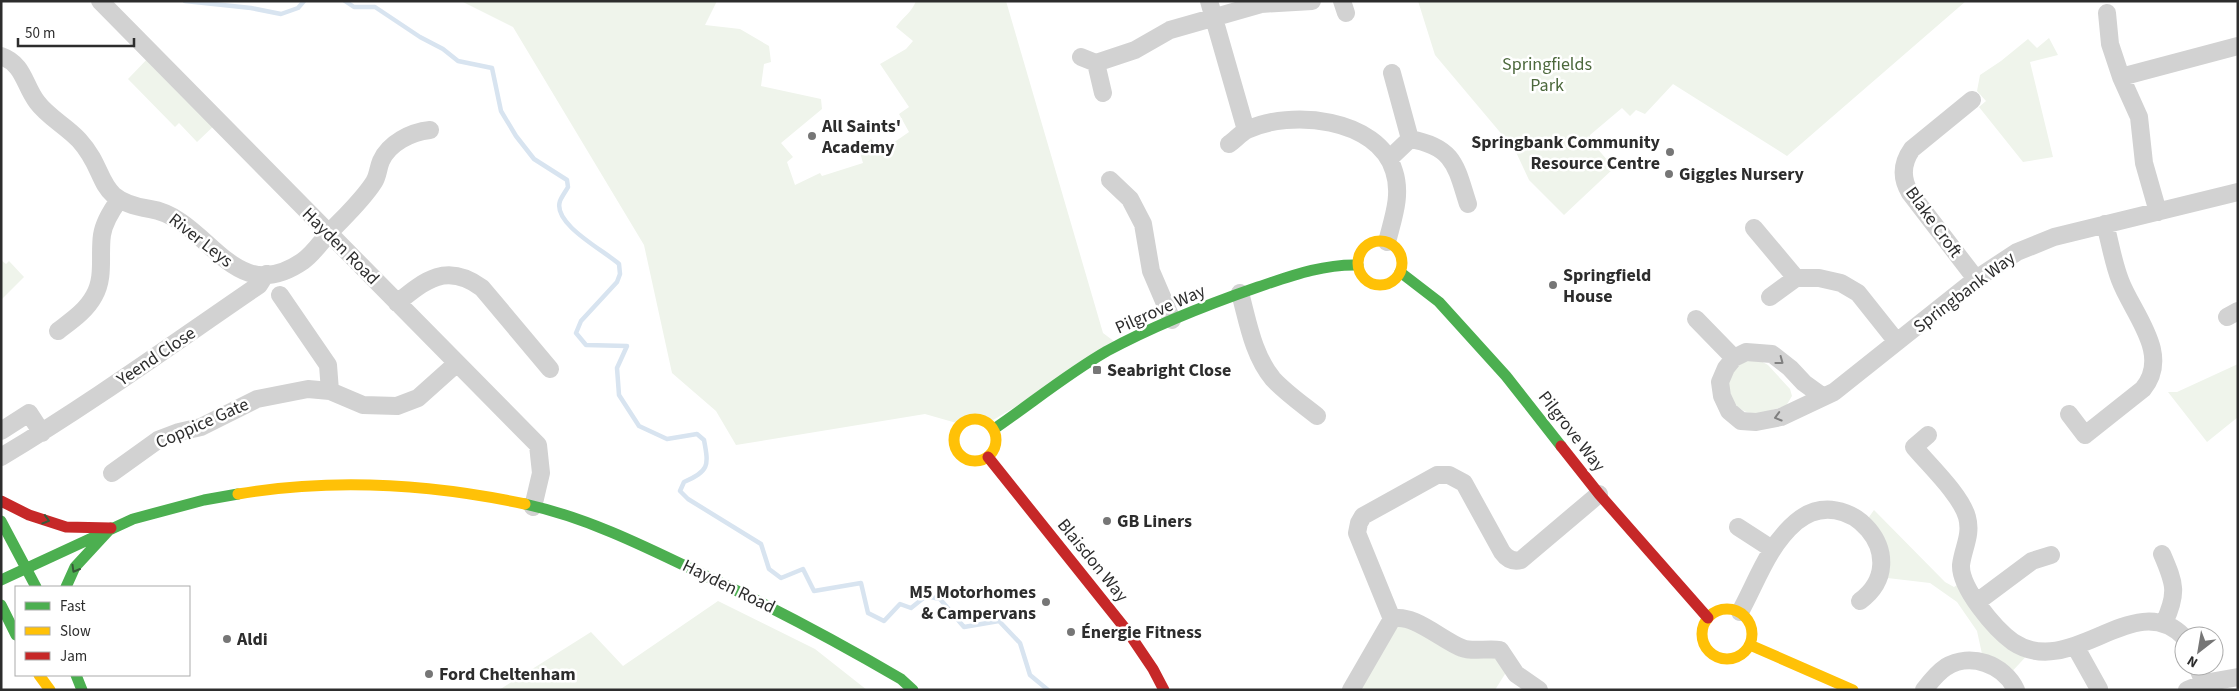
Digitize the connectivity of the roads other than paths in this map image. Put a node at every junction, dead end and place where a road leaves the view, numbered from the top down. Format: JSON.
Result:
{"nodes":[{"id":1,"x":100,"y":1,"type":"edge"},
{"id":2,"x":1209,"y":1,"type":"edge"},
{"id":3,"x":1312,"y":1,"type":"edge"},
{"id":4,"x":2107,"y":13,"type":"dead end"},
{"id":5,"x":1214,"y":19,"type":"junction"},
{"id":6,"x":2238,"y":46,"type":"edge"},
{"id":7,"x":1,"y":56,"type":"edge"},
{"id":8,"x":1392,"y":73,"type":"dead end"},
{"id":9,"x":2120,"y":77,"type":"junction"},
{"id":10,"x":1103,"y":93,"type":"dead end"},
{"id":11,"x":1972,"y":100,"type":"dead end"},
{"id":12,"x":430,"y":130,"type":"dead end"},
{"id":13,"x":1246,"y":130,"type":"junction"},
{"id":14,"x":1410,"y":139,"type":"junction"},
{"id":15,"x":1229,"y":144,"type":"dead end"},
{"id":16,"x":1389,"y":159,"type":"junction"},
{"id":17,"x":1110,"y":180,"type":"dead end"},
{"id":18,"x":2238,"y":192,"type":"edge"},
{"id":19,"x":119,"y":200,"type":"junction"},
{"id":20,"x":1468,"y":204,"type":"dead end"},
{"id":21,"x":2158,"y":212,"type":"junction"},
{"id":22,"x":2105,"y":224,"type":"junction"},
{"id":23,"x":1754,"y":228,"type":"dead end"},
{"id":24,"x":329,"y":234,"type":"junction"},
{"id":25,"x":1387,"y":242,"type":"junction"},
{"id":26,"x":1358,"y":265,"type":"junction"},
{"id":27,"x":1400,"y":272,"type":"junction"},
{"id":28,"x":266,"y":274,"type":"junction"},
{"id":29,"x":1796,"y":278,"type":"junction"},
{"id":30,"x":1976,"y":279,"type":"junction"},
{"id":31,"x":1240,"y":293,"type":"junction"},
{"id":32,"x":280,"y":295,"type":"dead end"},
{"id":33,"x":1770,"y":297,"type":"dead end"},
{"id":34,"x":397,"y":303,"type":"junction"},
{"id":35,"x":1696,"y":319,"type":"dead end"},
{"id":36,"x":1172,"y":320,"type":"junction"},
{"id":37,"x":58,"y":331,"type":"dead end"},
{"id":38,"x":1897,"y":342,"type":"junction"},
{"id":39,"x":1734,"y":358,"type":"junction"},
{"id":40,"x":456,"y":364,"type":"junction"},
{"id":41,"x":550,"y":369,"type":"dead end"},
{"id":42,"x":330,"y":391,"type":"junction"},
{"id":43,"x":1822,"y":396,"type":"junction"},
{"id":44,"x":2069,"y":414,"type":"dead end"},
{"id":45,"x":1317,"y":416,"type":"dead end"},
{"id":46,"x":994,"y":429,"type":"junction"},
{"id":47,"x":1,"y":431,"type":"edge"},
{"id":48,"x":42,"y":433,"type":"junction"},
{"id":49,"x":1928,"y":435,"type":"dead end"},
{"id":50,"x":1,"y":457,"type":"edge"},
{"id":51,"x":988,"y":457,"type":"junction"},
{"id":52,"x":112,"y":472,"type":"dead end"},
{"id":53,"x":1599,"y":494,"type":"junction"},
{"id":54,"x":1,"y":502,"type":"edge"},
{"id":55,"x":534,"y":507,"type":"junction"},
{"id":56,"x":1,"y":521,"type":"edge"},
{"id":57,"x":1738,"y":527,"type":"dead end"},
{"id":58,"x":111,"y":528,"type":"junction"},
{"id":59,"x":1772,"y":549,"type":"junction"},
{"id":60,"x":2162,"y":554,"type":"dead end"},
{"id":61,"x":2051,"y":555,"type":"dead end"},
{"id":62,"x":26,"y":567,"type":"junction"},
{"id":63,"x":1,"y":580,"type":"edge"},
{"id":64,"x":17,"y":586,"type":"edge"},
{"id":65,"x":36,"y":586,"type":"edge"},
{"id":66,"x":66,"y":586,"type":"edge"},
{"id":67,"x":1860,"y":601,"type":"dead end"},
{"id":68,"x":1977,"y":602,"type":"junction"},
{"id":69,"x":1,"y":605,"type":"edge"},
{"id":70,"x":1740,"y":612,"type":"junction"},
{"id":71,"x":1708,"y":618,"type":"junction"},
{"id":72,"x":1392,"y":619,"type":"junction"},
{"id":73,"x":2164,"y":623,"type":"junction"},
{"id":74,"x":2174,"y":630,"type":"edge"},
{"id":75,"x":1,"y":631,"type":"edge"},
{"id":76,"x":15,"y":633,"type":"edge"},
{"id":77,"x":15,"y":645,"type":"edge"},
{"id":78,"x":1750,"y":645,"type":"junction"},
{"id":79,"x":2075,"y":646,"type":"junction"},
{"id":80,"x":40,"y":676,"type":"edge"},
{"id":81,"x":76,"y":676,"type":"edge"},
{"id":82,"x":2201,"y":676,"type":"edge"},
{"id":83,"x":2238,"y":677,"type":"edge"},
{"id":84,"x":2204,"y":683,"type":"junction"},
{"id":85,"x":2099,"y":689,"type":"edge"},
{"id":86,"x":50,"y":690,"type":"edge"},
{"id":87,"x":82,"y":690,"type":"edge"},
{"id":88,"x":913,"y":690,"type":"edge"},
{"id":89,"x":1164,"y":690,"type":"edge"},
{"id":90,"x":1351,"y":690,"type":"edge"},
{"id":91,"x":1539,"y":690,"type":"edge"},
{"id":92,"x":1853,"y":690,"type":"edge"},
{"id":93,"x":1924,"y":690,"type":"edge"},
{"id":94,"x":2016,"y":690,"type":"edge"},
{"id":95,"x":2187,"y":690,"type":"edge"}],
"edges":[{"from":1,"to":24,"type":"street","name":"Hayden Road"},
{"from":2,"to":5,"type":"street"},
{"from":3,"to":5,"type":"street"},
{"from":4,"to":9,"type":"street"},
{"from":5,"to":10,"type":"street"},
{"from":5,"to":13,"type":"street"},
{"from":6,"to":9,"type":"street"},
{"from":7,"to":19,"type":"street","name":"River Leys"},
{"from":8,"to":14,"type":"street"},
{"from":9,"to":21,"type":"street"},
{"from":11,"to":30,"type":"street","name":"Blake Croft"},
{"from":12,"to":24,"type":"street","name":"River Leys"},
{"from":13,"to":15,"type":"street"},
{"from":13,"to":16,"type":"street"},
{"from":14,"to":16,"type":"street"},
{"from":14,"to":20,"type":"street"},
{"from":16,"to":25,"type":"street"},
{"from":17,"to":36,"type":"street"},
{"from":18,"to":21,"type":"street","name":"Springbank Way"},
{"from":19,"to":28,"type":"street","name":"River Leys"},
{"from":19,"to":37,"type":"street"},
{"from":21,"to":22,"type":"street","name":"Springbank Way"},
{"from":22,"to":30,"type":"street","name":"Springbank Way"},
{"from":22,"to":44,"type":"street"},
{"from":23,"to":29,"type":"street"},
{"from":24,"to":28,"type":"street","name":"River Leys"},
{"from":24,"to":34,"type":"street","name":"Hayden Road"},
{"from":25,"to":26,"type":"main road"},
{"from":25,"to":27,"type":"main road"},
{"from":26,"to":27,"type":"main road"},
{"from":26,"to":31,"type":"main road","name":"Pilgrove Way"},
{"from":27,"to":53,"type":"main road","name":"Pilgrove Way"},
{"from":28,"to":48,"type":"street","name":"Yeend Close"},
{"from":29,"to":33,"type":"street"},
{"from":29,"to":38,"type":"street"},
{"from":30,"to":38,"type":"street","name":"Springbank Way"},
{"from":31,"to":36,"type":"main road","name":"Pilgrove Way"},
{"from":31,"to":45,"type":"street"},
{"from":32,"to":42,"type":"street"},
{"from":34,"to":40,"type":"street","name":"Hayden Road"},
{"from":34,"to":41,"type":"street"},
{"from":35,"to":39,"type":"street"},
{"from":36,"to":46,"type":"main road","name":"Pilgrove Way"},
{"from":38,"to":43,"type":"street","name":"Springbank Way"},
{"from":39,"to":43,"type":"street","one_way":true},
{"from":43,"to":39,"type":"street","name":"Springbank Way","one_way":true},
{"from":40,"to":42,"type":"street","name":"Coppice Gate"},
{"from":40,"to":55,"type":"street","name":"Hayden Road"},
{"from":42,"to":52,"type":"street","name":"Coppice Gate"},
{"from":46,"to":51,"type":"main road"},
{"from":46,"to":51,"type":"main road"},
{"from":47,"to":48,"type":"street"},
{"from":48,"to":50,"type":"street","name":"Yeend Close"},
{"from":49,"to":68,"type":"street"},
{"from":51,"to":89,"type":"main road","name":"Blaisdon Way"},
{"from":53,"to":71,"type":"main road","name":"Pilgrove Way"},
{"from":53,"to":72,"type":"street"},
{"from":54,"to":58,"type":"main road","one_way":true},
{"from":55,"to":58,"type":"main road","name":"Hayden Road"},
{"from":55,"to":88,"type":"main road","name":"Hayden Road"},
{"from":56,"to":62,"type":"main road"},
{"from":57,"to":59,"type":"street"},
{"from":58,"to":62,"type":"main road","name":"Hayden Road"},
{"from":58,"to":66,"type":"main road","one_way":true},
{"from":59,"to":67,"type":"street"},
{"from":59,"to":70,"type":"street"},
{"from":60,"to":73,"type":"street"},
{"from":61,"to":68,"type":"street"},
{"from":62,"to":63,"type":"main road","name":"Hayden Road"},
{"from":62,"to":64,"type":"main road"},
{"from":62,"to":65,"type":"main road"},
{"from":68,"to":79,"type":"street"},
{"from":69,"to":76,"type":"main road"},
{"from":70,"to":71,"type":"main road"},
{"from":70,"to":78,"type":"main road"},
{"from":71,"to":78,"type":"main road"},
{"from":72,"to":90,"type":"street"},
{"from":72,"to":91,"type":"street"},
{"from":73,"to":74,"type":"street"},
{"from":73,"to":79,"type":"street"},
{"from":75,"to":77,"type":"main road"},
{"from":78,"to":92,"type":"main road"},
{"from":79,"to":85,"type":"street"},
{"from":80,"to":86,"type":"main road"},
{"from":81,"to":87,"type":"main road"},
{"from":82,"to":84,"type":"street"},
{"from":83,"to":84,"type":"street"},
{"from":84,"to":95,"type":"street"},
{"from":93,"to":94,"type":"street"}]}
